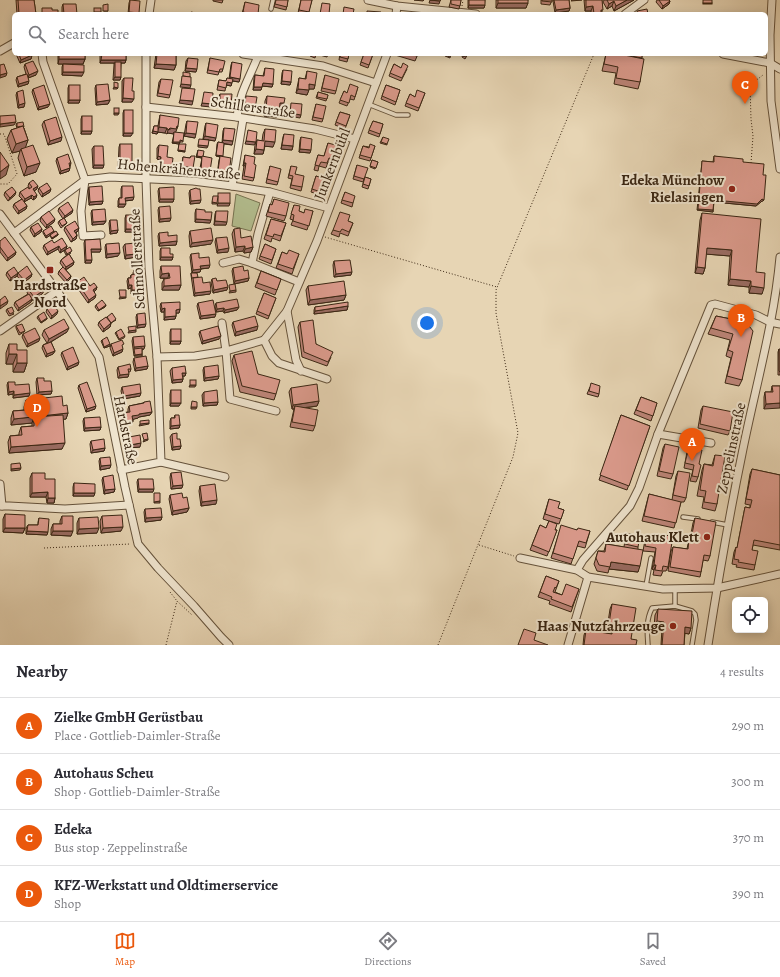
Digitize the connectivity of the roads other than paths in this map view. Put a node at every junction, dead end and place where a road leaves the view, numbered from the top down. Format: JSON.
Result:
{"nodes":[{"id":1,"x":150,"y":0,"type":"edge"},
{"id":2,"x":272,"y":0,"type":"edge"},
{"id":3,"x":368,"y":0,"type":"edge"},
{"id":4,"x":644,"y":0,"type":"edge"},
{"id":5,"x":772,"y":0,"type":"edge"},
{"id":6,"x":397,"y":6,"type":"junction"},
{"id":7,"x":271,"y":9,"type":"dead end"},
{"id":8,"x":149,"y":12,"type":"edge"},
{"id":9,"x":396,"y":12,"type":"edge"},
{"id":10,"x":456,"y":12,"type":"edge"},
{"id":11,"x":628,"y":12,"type":"edge"},
{"id":12,"x":12,"y":44,"type":"edge"},
{"id":13,"x":0,"y":51,"type":"edge"},
{"id":14,"x":42,"y":56,"type":"edge"},
{"id":15,"x":146,"y":56,"type":"edge"},
{"id":16,"x":258,"y":56,"type":"joint"},
{"id":17,"x":386,"y":56,"type":"edge"},
{"id":18,"x":734,"y":56,"type":"edge"},
{"id":19,"x":770,"y":63,"type":"junction"},
{"id":20,"x":780,"y":69,"type":"edge"},
{"id":21,"x":376,"y":83,"type":"junction"},
{"id":22,"x":368,"y":104,"type":"junction"},
{"id":23,"x":146,"y":107,"type":"junction"},
{"id":24,"x":408,"y":115,"type":"dead end"},
{"id":25,"x":240,"y":118,"type":"junction"},
{"id":26,"x":355,"y":138,"type":"junction"},
{"id":27,"x":780,"y":169,"type":"edge"},
{"id":28,"x":146,"y":179,"type":"junction"},
{"id":29,"x":86,"y":180,"type":"junction"},
{"id":30,"x":232,"y":186,"type":"junction"},
{"id":31,"x":270,"y":192,"type":"junction"},
{"id":32,"x":329,"y":208,"type":"junction"},
{"id":33,"x":0,"y":214,"type":"edge"},
{"id":34,"x":14,"y":233,"type":"junction"},
{"id":35,"x":101,"y":235,"type":"dead end"},
{"id":36,"x":780,"y":257,"type":"edge"},
{"id":37,"x":223,"y":263,"type":"dead end"},
{"id":38,"x":252,"y":263,"type":"junction"},
{"id":39,"x":299,"y":282,"type":"junction"},
{"id":40,"x":58,"y":291,"type":"junction"},
{"id":41,"x":287,"y":311,"type":"junction"},
{"id":42,"x":770,"y":322,"type":"junction"},
{"id":43,"x":222,"y":323,"type":"dead end"},
{"id":44,"x":780,"y":324,"type":"edge"},
{"id":45,"x":0,"y":331,"type":"edge"},
{"id":46,"x":264,"y":340,"type":"junction"},
{"id":47,"x":226,"y":351,"type":"junction"},
{"id":48,"x":157,"y":357,"type":"junction"},
{"id":49,"x":301,"y":371,"type":"junction"},
{"id":50,"x":327,"y":379,"type":"dead end"},
{"id":51,"x":276,"y":411,"type":"dead end"},
{"id":52,"x":658,"y":434,"type":"junction"},
{"id":53,"x":711,"y":443,"type":"dead end"},
{"id":54,"x":161,"y":462,"type":"junction"},
{"id":55,"x":121,"y":470,"type":"junction"},
{"id":56,"x":225,"y":477,"type":"dead end"},
{"id":57,"x":0,"y":484,"type":"edge"},
{"id":58,"x":129,"y":505,"type":"junction"},
{"id":59,"x":1,"y":506,"type":"edge"},
{"id":60,"x":683,"y":517,"type":"dead end"},
{"id":61,"x":701,"y":520,"type":"edge"},
{"id":62,"x":707,"y":521,"type":"edge"},
{"id":63,"x":728,"y":525,"type":"junction"},
{"id":64,"x":520,"y":558,"type":"road end"},
{"id":65,"x":651,"y":558,"type":"dead end"},
{"id":66,"x":577,"y":570,"type":"junction"},
{"id":67,"x":780,"y":574,"type":"edge"},
{"id":68,"x":588,"y":577,"type":"junction"},
{"id":69,"x":646,"y":586,"type":"junction"},
{"id":70,"x":675,"y":588,"type":"junction"},
{"id":71,"x":717,"y":588,"type":"junction"},
{"id":72,"x":675,"y":606,"type":"junction"},
{"id":73,"x":229,"y":645,"type":"edge"},
{"id":74,"x":568,"y":645,"type":"edge"},
{"id":75,"x":648,"y":645,"type":"edge"},
{"id":76,"x":692,"y":645,"type":"edge"},
{"id":77,"x":708,"y":645,"type":"edge"}],
"edges":[{"from":1,"to":8,"type":"street"},
{"from":2,"to":7,"type":"lane"},
{"from":3,"to":6,"type":"street"},
{"from":4,"to":11,"type":"street"},
{"from":5,"to":19,"type":"street"},
{"from":6,"to":9,"type":"street"},
{"from":6,"to":10,"type":"street"},
{"from":12,"to":13,"type":"street"},
{"from":14,"to":29,"type":"street"},
{"from":15,"to":23,"type":"street","name":"Schmollerstraße"},
{"from":16,"to":21,"type":"street"},
{"from":16,"to":25,"type":"street"},
{"from":17,"to":21,"type":"street","name":"Junkernbühl"},
{"from":18,"to":19,"type":"street"},
{"from":19,"to":20,"type":"street"},
{"from":19,"to":27,"type":"street"},
{"from":21,"to":22,"type":"street","name":"Junkernbühl"},
{"from":22,"to":24,"type":"lane"},
{"from":22,"to":26,"type":"street","name":"Junkernbühl"},
{"from":23,"to":25,"type":"street","name":"Schillerstraße"},
{"from":23,"to":28,"type":"street","name":"Schmollerstraße"},
{"from":25,"to":26,"type":"street","name":"Schillerstraße"},
{"from":25,"to":30,"type":"street"},
{"from":26,"to":32,"type":"street","name":"Junkernbühl"},
{"from":28,"to":29,"type":"street","name":"Hohenkrähenstraße"},
{"from":28,"to":30,"type":"street","name":"Hohenkrähenstraße"},
{"from":28,"to":48,"type":"street","name":"Schmollerstraße"},
{"from":29,"to":34,"type":"street","name":"Hohenkrähenstraße"},
{"from":29,"to":35,"type":"street"},
{"from":30,"to":31,"type":"street","name":"Hohenkrähenstraße"},
{"from":31,"to":32,"type":"street","name":"Hohenkrähenstraße"},
{"from":31,"to":38,"type":"street"},
{"from":32,"to":39,"type":"street","name":"Junkernbühl"},
{"from":33,"to":34,"type":"street","name":"Hardstraße"},
{"from":34,"to":40,"type":"street","name":"Hardstraße"},
{"from":36,"to":42,"type":"street","name":"Zeppelinstraße"},
{"from":37,"to":38,"type":"street"},
{"from":38,"to":39,"type":"street"},
{"from":39,"to":41,"type":"street","name":"Junkernbühl"},
{"from":40,"to":45,"type":"street"},
{"from":40,"to":55,"type":"street","name":"Hardstraße"},
{"from":41,"to":46,"type":"street","name":"Junkernbühl"},
{"from":41,"to":49,"type":"street"},
{"from":42,"to":44,"type":"street"},
{"from":42,"to":52,"type":"street"},
{"from":42,"to":63,"type":"street","name":"Zeppelinstraße"},
{"from":43,"to":47,"type":"street"},
{"from":46,"to":47,"type":"street"},
{"from":46,"to":49,"type":"street"},
{"from":47,"to":48,"type":"street"},
{"from":47,"to":51,"type":"street"},
{"from":48,"to":54,"type":"street","name":"Schmollerstraße"},
{"from":49,"to":50,"type":"street"},
{"from":52,"to":53,"type":"street"},
{"from":52,"to":66,"type":"street"},
{"from":54,"to":55,"type":"street"},
{"from":54,"to":56,"type":"street"},
{"from":55,"to":58,"type":"street","name":"Hardstraße"},
{"from":57,"to":59,"type":"street"},
{"from":58,"to":59,"type":"street"},
{"from":58,"to":73,"type":"street","name":"Hardstraße"},
{"from":60,"to":61,"type":"lane"},
{"from":62,"to":63,"type":"lane"},
{"from":63,"to":71,"type":"street","name":"Zeppelinstraße"},
{"from":64,"to":66,"type":"street"},
{"from":65,"to":69,"type":"lane"},
{"from":66,"to":68,"type":"street"},
{"from":67,"to":71,"type":"street"},
{"from":68,"to":69,"type":"street"},
{"from":68,"to":74,"type":"street"},
{"from":69,"to":70,"type":"street"},
{"from":70,"to":71,"type":"street"},
{"from":70,"to":72,"type":"lane"},
{"from":71,"to":77,"type":"street","name":"Zeppelinstraße"},
{"from":72,"to":75,"type":"lane"},
{"from":72,"to":76,"type":"lane"}]}
